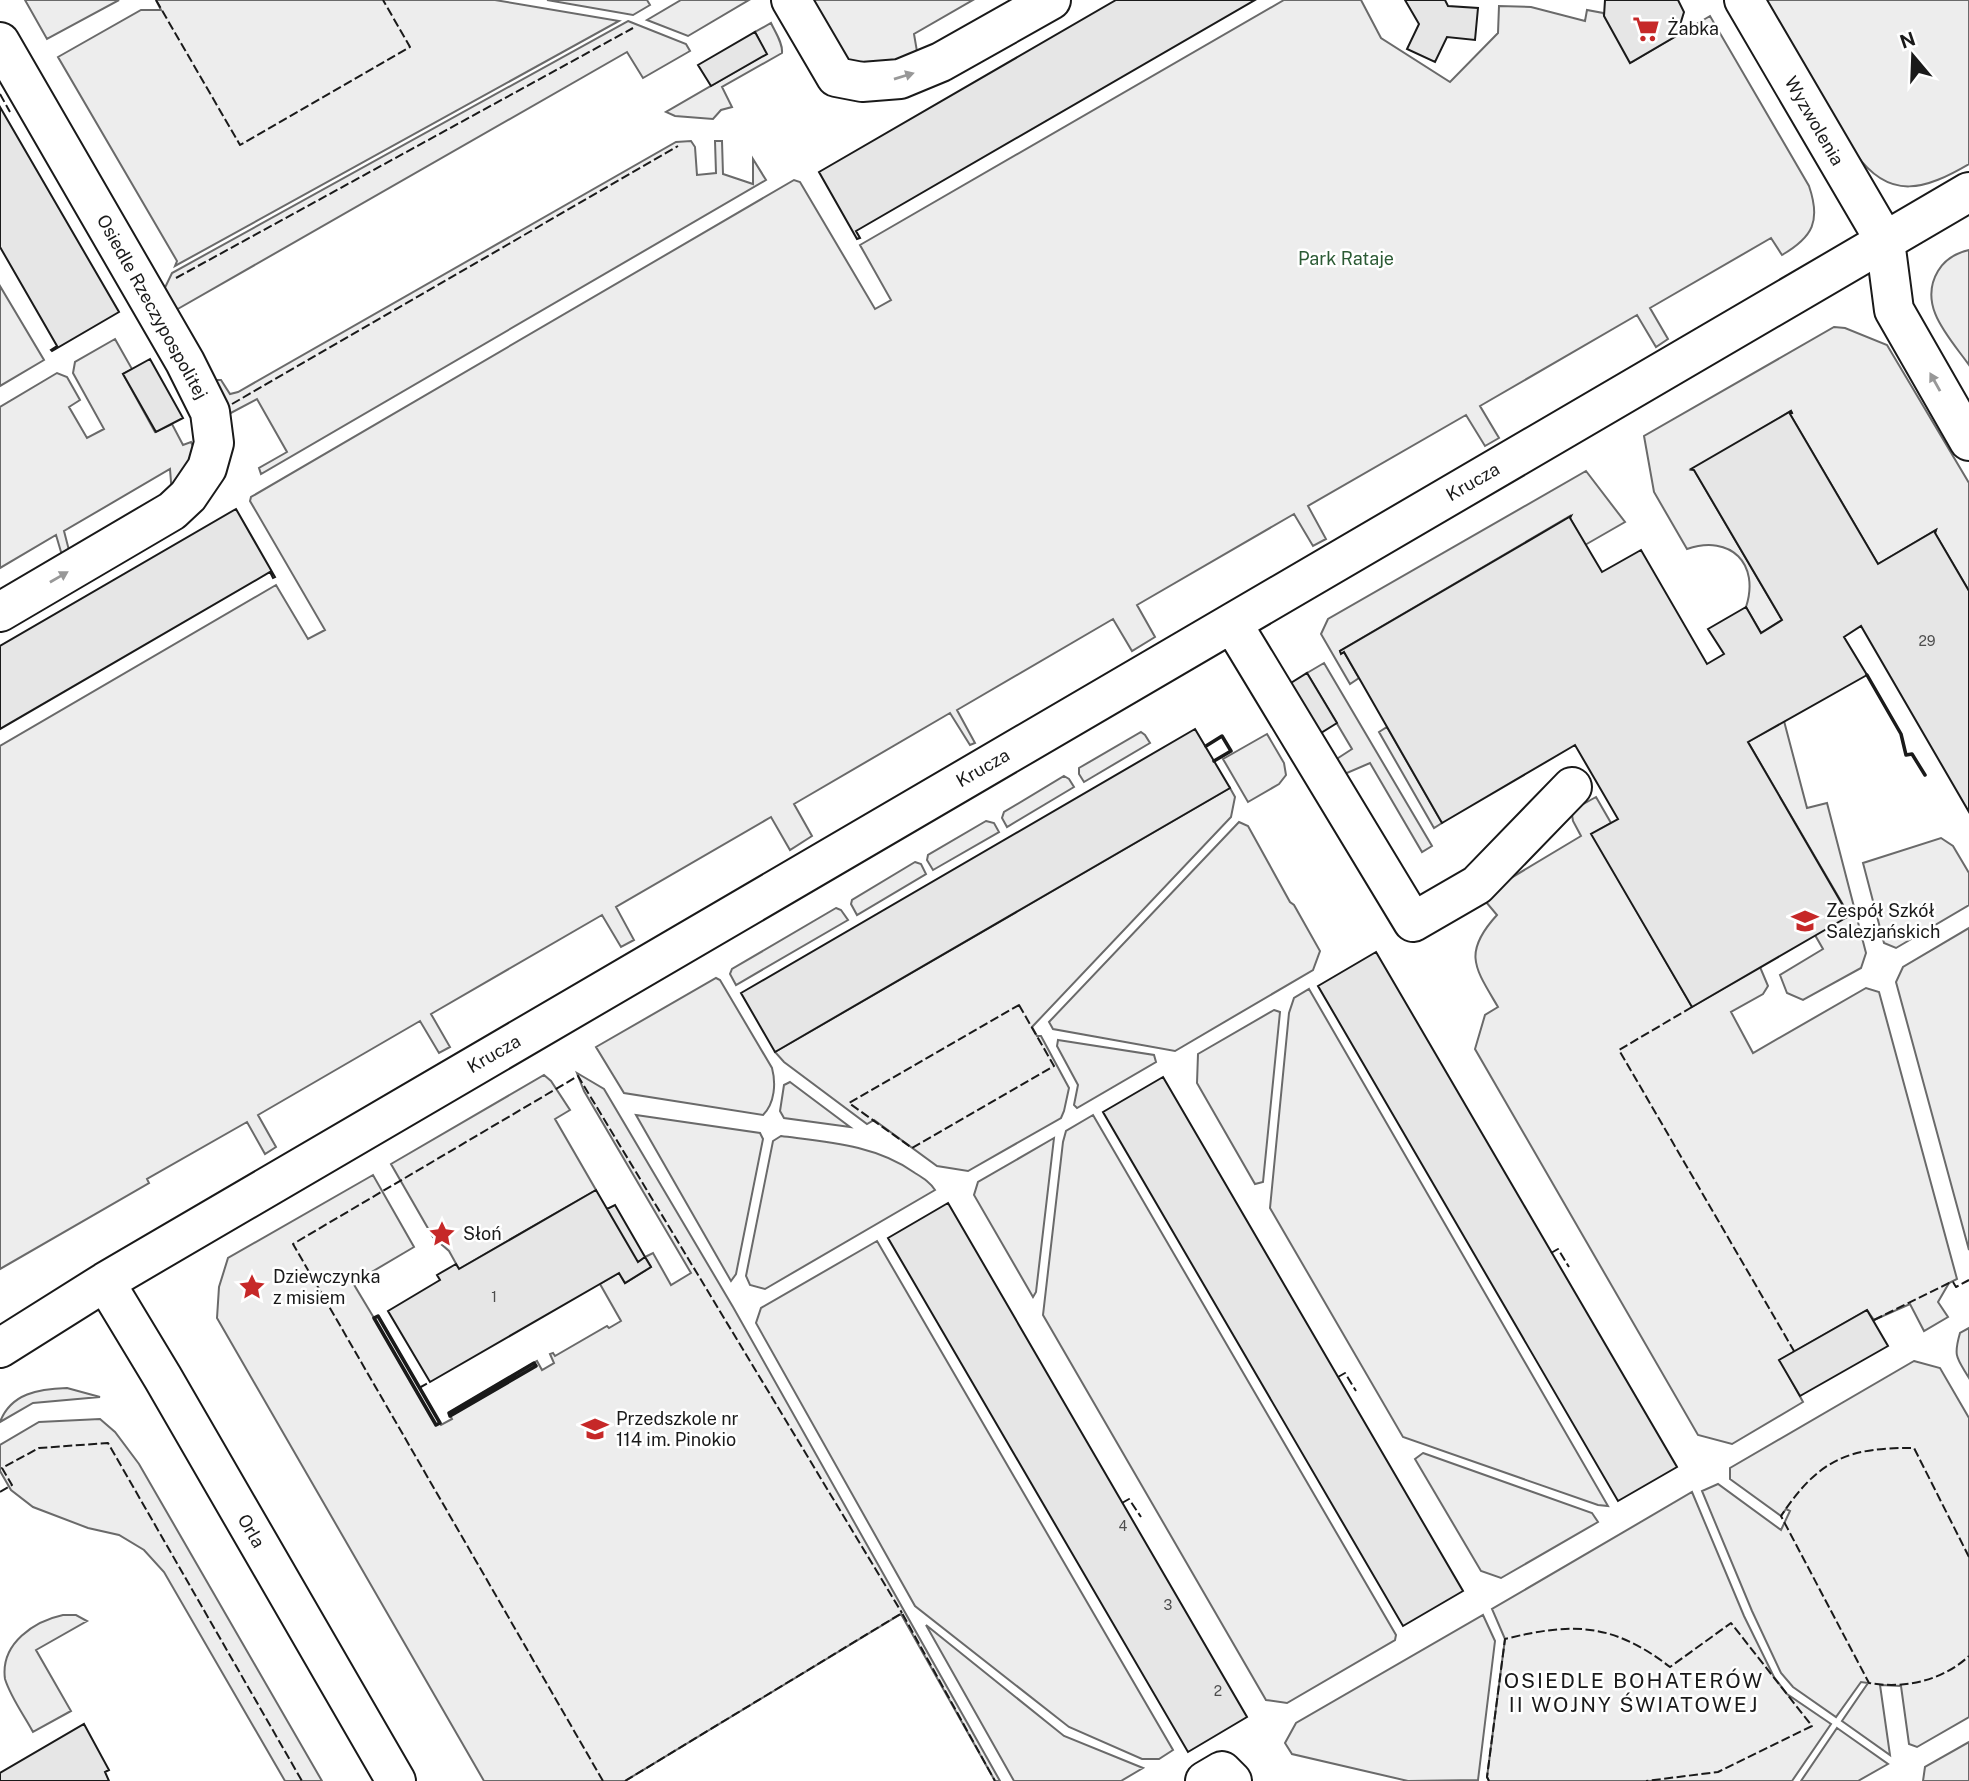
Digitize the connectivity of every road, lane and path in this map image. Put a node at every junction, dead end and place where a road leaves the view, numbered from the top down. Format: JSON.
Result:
{"nodes":[{"id":1,"x":791,"y":0,"type":"edge"},
{"id":2,"x":1051,"y":0,"type":"edge"},
{"id":3,"x":1744,"y":0,"type":"edge"},
{"id":4,"x":0,"y":41,"type":"edge"},
{"id":5,"x":1969,"y":192,"type":"edge"},
{"id":6,"x":1885,"y":241,"type":"junction"},
{"id":7,"x":1969,"y":442,"type":"edge"},
{"id":8,"x":0,"y":612,"type":"edge"},
{"id":9,"x":1233,"y":623,"type":"junction"},
{"id":10,"x":1572,"y":787,"type":"dead end"},
{"id":11,"x":105,"y":1282,"type":"junction"},
{"id":12,"x":0,"y":1348,"type":"edge"},
{"id":13,"x":396,"y":1781,"type":"edge"},
{"id":14,"x":1205,"y":1781,"type":"edge"},
{"id":15,"x":1232,"y":1781,"type":"edge"}],
"edges":[{"from":1,"to":2,"type":"street","one_way":true},
{"from":3,"to":6,"type":"street","name":"Wyzwolenia"},
{"from":8,"to":4,"type":"street","name":"Osiedle Rzeczypospolitej","one_way":true},
{"from":5,"to":6,"type":"street","name":"Krucza"},
{"from":7,"to":6,"type":"street","one_way":true},
{"from":6,"to":9,"type":"street","name":"Krucza"},
{"from":9,"to":10,"type":"street"},
{"from":9,"to":11,"type":"street","name":"Krucza"},
{"from":11,"to":12,"type":"street","name":"Krucza"},
{"from":11,"to":13,"type":"street","name":"Orla"},
{"from":14,"to":15,"type":"street"}]}
